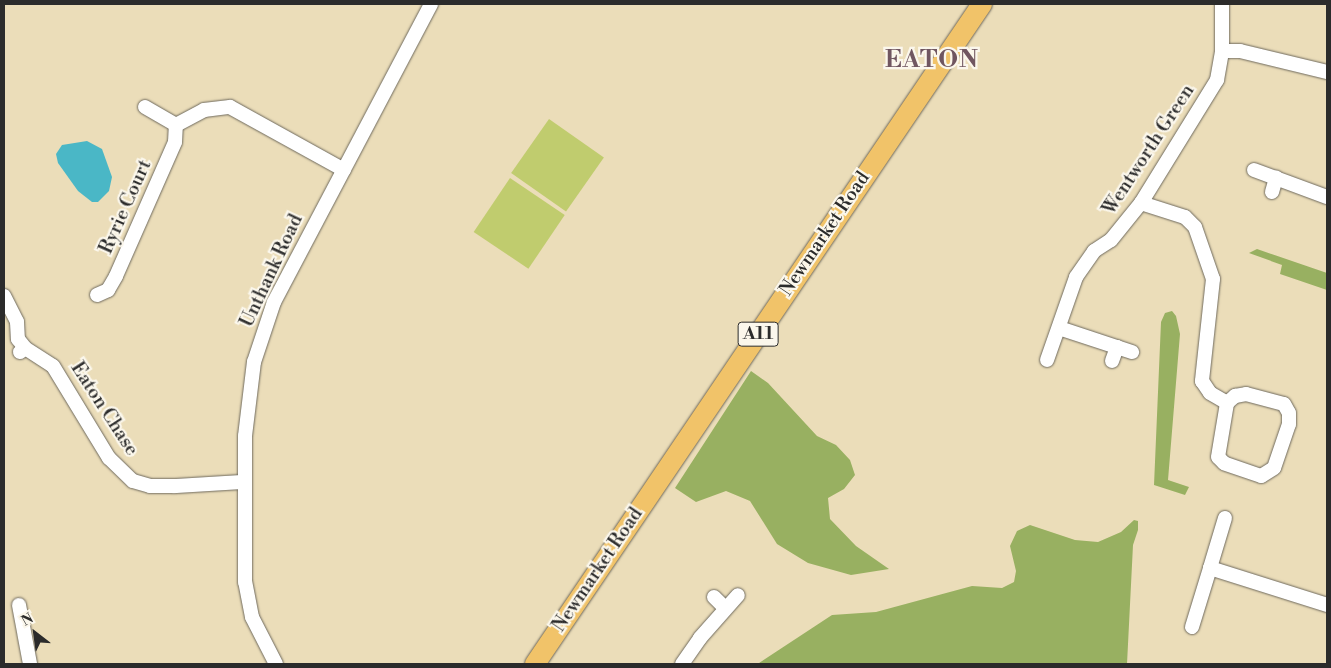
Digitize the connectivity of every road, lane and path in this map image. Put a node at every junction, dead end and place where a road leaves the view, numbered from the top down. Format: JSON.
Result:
{"nodes":[{"id":1,"x":431,"y":4,"type":"edge"},
{"id":2,"x":982,"y":4,"type":"edge"},
{"id":3,"x":1222,"y":4,"type":"edge"},
{"id":4,"x":1222,"y":51,"type":"junction"},
{"id":5,"x":1327,"y":70,"type":"edge"},
{"id":6,"x":145,"y":107,"type":"dead end"},
{"id":7,"x":176,"y":125,"type":"junction"},
{"id":8,"x":344,"y":170,"type":"junction"},
{"id":9,"x":1254,"y":170,"type":"dead end"},
{"id":10,"x":1327,"y":197,"type":"edge"},
{"id":11,"x":1141,"y":202,"type":"junction"},
{"id":12,"x":97,"y":294,"type":"dead end"},
{"id":13,"x":4,"y":296,"type":"edge"},
{"id":14,"x":1059,"y":328,"type":"junction"},
{"id":15,"x":4,"y":335,"type":"edge"},
{"id":16,"x":21,"y":346,"type":"junction"},
{"id":17,"x":1117,"y":347,"type":"junction"},
{"id":18,"x":1132,"y":352,"type":"dead end"},
{"id":19,"x":1047,"y":360,"type":"dead end"},
{"id":20,"x":1112,"y":361,"type":"dead end"},
{"id":21,"x":1227,"y":403,"type":"junction"},
{"id":22,"x":244,"y":482,"type":"junction"},
{"id":23,"x":1225,"y":518,"type":"dead end"},
{"id":24,"x":1210,"y":568,"type":"junction"},
{"id":25,"x":738,"y":595,"type":"dead end"},
{"id":26,"x":714,"y":597,"type":"dead end"},
{"id":27,"x":19,"y":605,"type":"dead end"},
{"id":28,"x":1327,"y":605,"type":"edge"},
{"id":29,"x":726,"y":608,"type":"junction"},
{"id":30,"x":1192,"y":627,"type":"dead end"},
{"id":31,"x":30,"y":664,"type":"edge"},
{"id":32,"x":276,"y":664,"type":"edge"},
{"id":33,"x":536,"y":664,"type":"edge"},
{"id":34,"x":682,"y":664,"type":"edge"}],
"edges":[{"from":1,"to":8,"type":"street","name":"Unthank Road"},
{"from":2,"to":33,"type":"highway","name":"Newmarket Road","number":"A11"},
{"from":3,"to":4,"type":"street","name":"Wentworth Green"},
{"from":4,"to":5,"type":"street"},
{"from":4,"to":11,"type":"street","name":"Wentworth Green"},
{"from":6,"to":7,"type":"street"},
{"from":7,"to":8,"type":"street"},
{"from":7,"to":12,"type":"street","name":"Ryrie Court"},
{"from":8,"to":22,"type":"street","name":"Unthank Road"},
{"from":9,"to":10,"type":"street"},
{"from":11,"to":14,"type":"street","name":"Wentworth Green"},
{"from":11,"to":21,"type":"street"},
{"from":13,"to":16,"type":"street"},
{"from":14,"to":17,"type":"street"},
{"from":14,"to":19,"type":"street","name":"Wentworth Green"},
{"from":15,"to":16,"type":"street","name":"Eaton Chase"},
{"from":16,"to":22,"type":"street","name":"Eaton Chase"},
{"from":17,"to":18,"type":"street"},
{"from":17,"to":20,"type":"street"},
{"from":21,"to":21,"type":"street"},
{"from":22,"to":32,"type":"street","name":"Unthank Road"},
{"from":23,"to":24,"type":"street"},
{"from":24,"to":28,"type":"street"},
{"from":24,"to":30,"type":"street"},
{"from":25,"to":29,"type":"street"},
{"from":26,"to":29,"type":"street"},
{"from":27,"to":31,"type":"street"},
{"from":29,"to":34,"type":"street"}]}
